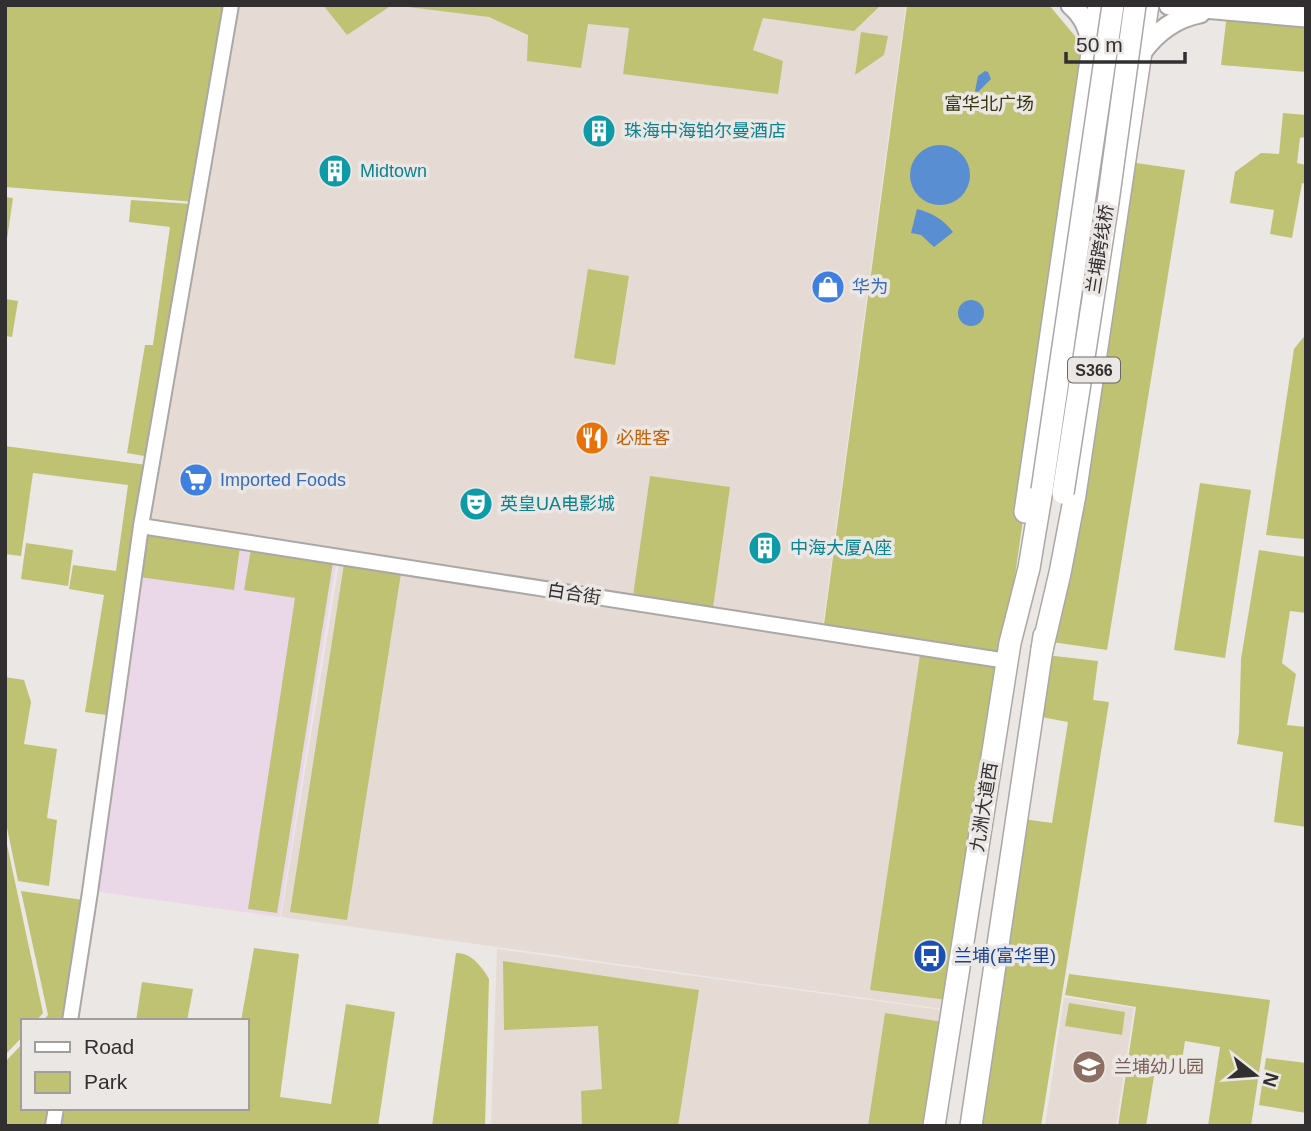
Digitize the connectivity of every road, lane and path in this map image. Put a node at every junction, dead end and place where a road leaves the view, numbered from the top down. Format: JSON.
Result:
{"nodes":[{"id":1,"x":231,"y":5,"type":"edge"},
{"id":2,"x":1071,"y":5,"type":"edge"},
{"id":3,"x":1099,"y":5,"type":"edge"},
{"id":4,"x":1113,"y":5,"type":"edge"},
{"id":5,"x":1129,"y":5,"type":"edge"},
{"id":6,"x":1135,"y":5,"type":"edge"},
{"id":7,"x":1148,"y":5,"type":"edge"},
{"id":8,"x":1173,"y":5,"type":"edge"},
{"id":9,"x":1203,"y":5,"type":"edge"},
{"id":10,"x":1225,"y":11,"type":"junction"},
{"id":11,"x":1306,"y":17,"type":"edge"},
{"id":12,"x":1091,"y":53,"type":"junction"},
{"id":13,"x":1141,"y":54,"type":"junction"},
{"id":14,"x":1087,"y":82,"type":"junction"},
{"id":15,"x":1136,"y":89,"type":"junction"},
{"id":16,"x":1052,"y":492,"type":"junction"},
{"id":17,"x":141,"y":526,"type":"junction"},
{"id":18,"x":1042,"y":650,"type":"junction"},
{"id":19,"x":1009,"y":652,"type":"junction"},
{"id":20,"x":70,"y":1019,"type":"edge"},
{"id":21,"x":934,"y":1126,"type":"edge"},
{"id":22,"x":971,"y":1126,"type":"edge"}],
"edges":[{"from":1,"to":17,"type":"street"},
{"from":2,"to":12,"type":"main road"},
{"from":3,"to":12,"type":"main road","number":"S366"},
{"from":4,"to":16,"type":"main road","name":"兰埔跨线桥","bridge":true},
{"from":5,"to":13,"type":"main road"},
{"from":6,"to":16,"type":"main road","name":"兰埔跨线桥","bridge":true},
{"from":7,"to":13,"type":"main road","number":"S366"},
{"from":8,"to":10,"type":"main road"},
{"from":9,"to":10,"type":"main road"},
{"from":10,"to":11,"type":"main road"},
{"from":10,"to":13,"type":"main road"},
{"from":12,"to":14,"type":"main road","number":"S366"},
{"from":13,"to":15,"type":"main road","number":"S366"},
{"from":14,"to":15,"type":"main road"},
{"from":14,"to":19,"type":"main road","number":"S366"},
{"from":15,"to":18,"type":"main road","number":"S366"},
{"from":16,"to":18,"type":"main road","name":"九洲大道西"},
{"from":16,"to":19,"type":"main road","name":"九洲大道西"},
{"from":17,"to":19,"type":"street","name":"白合街"},
{"from":17,"to":20,"type":"street"},
{"from":18,"to":22,"type":"main road","name":"九洲大道西","number":"S366"},
{"from":19,"to":21,"type":"main road","name":"九洲大道西","number":"S366"}]}
